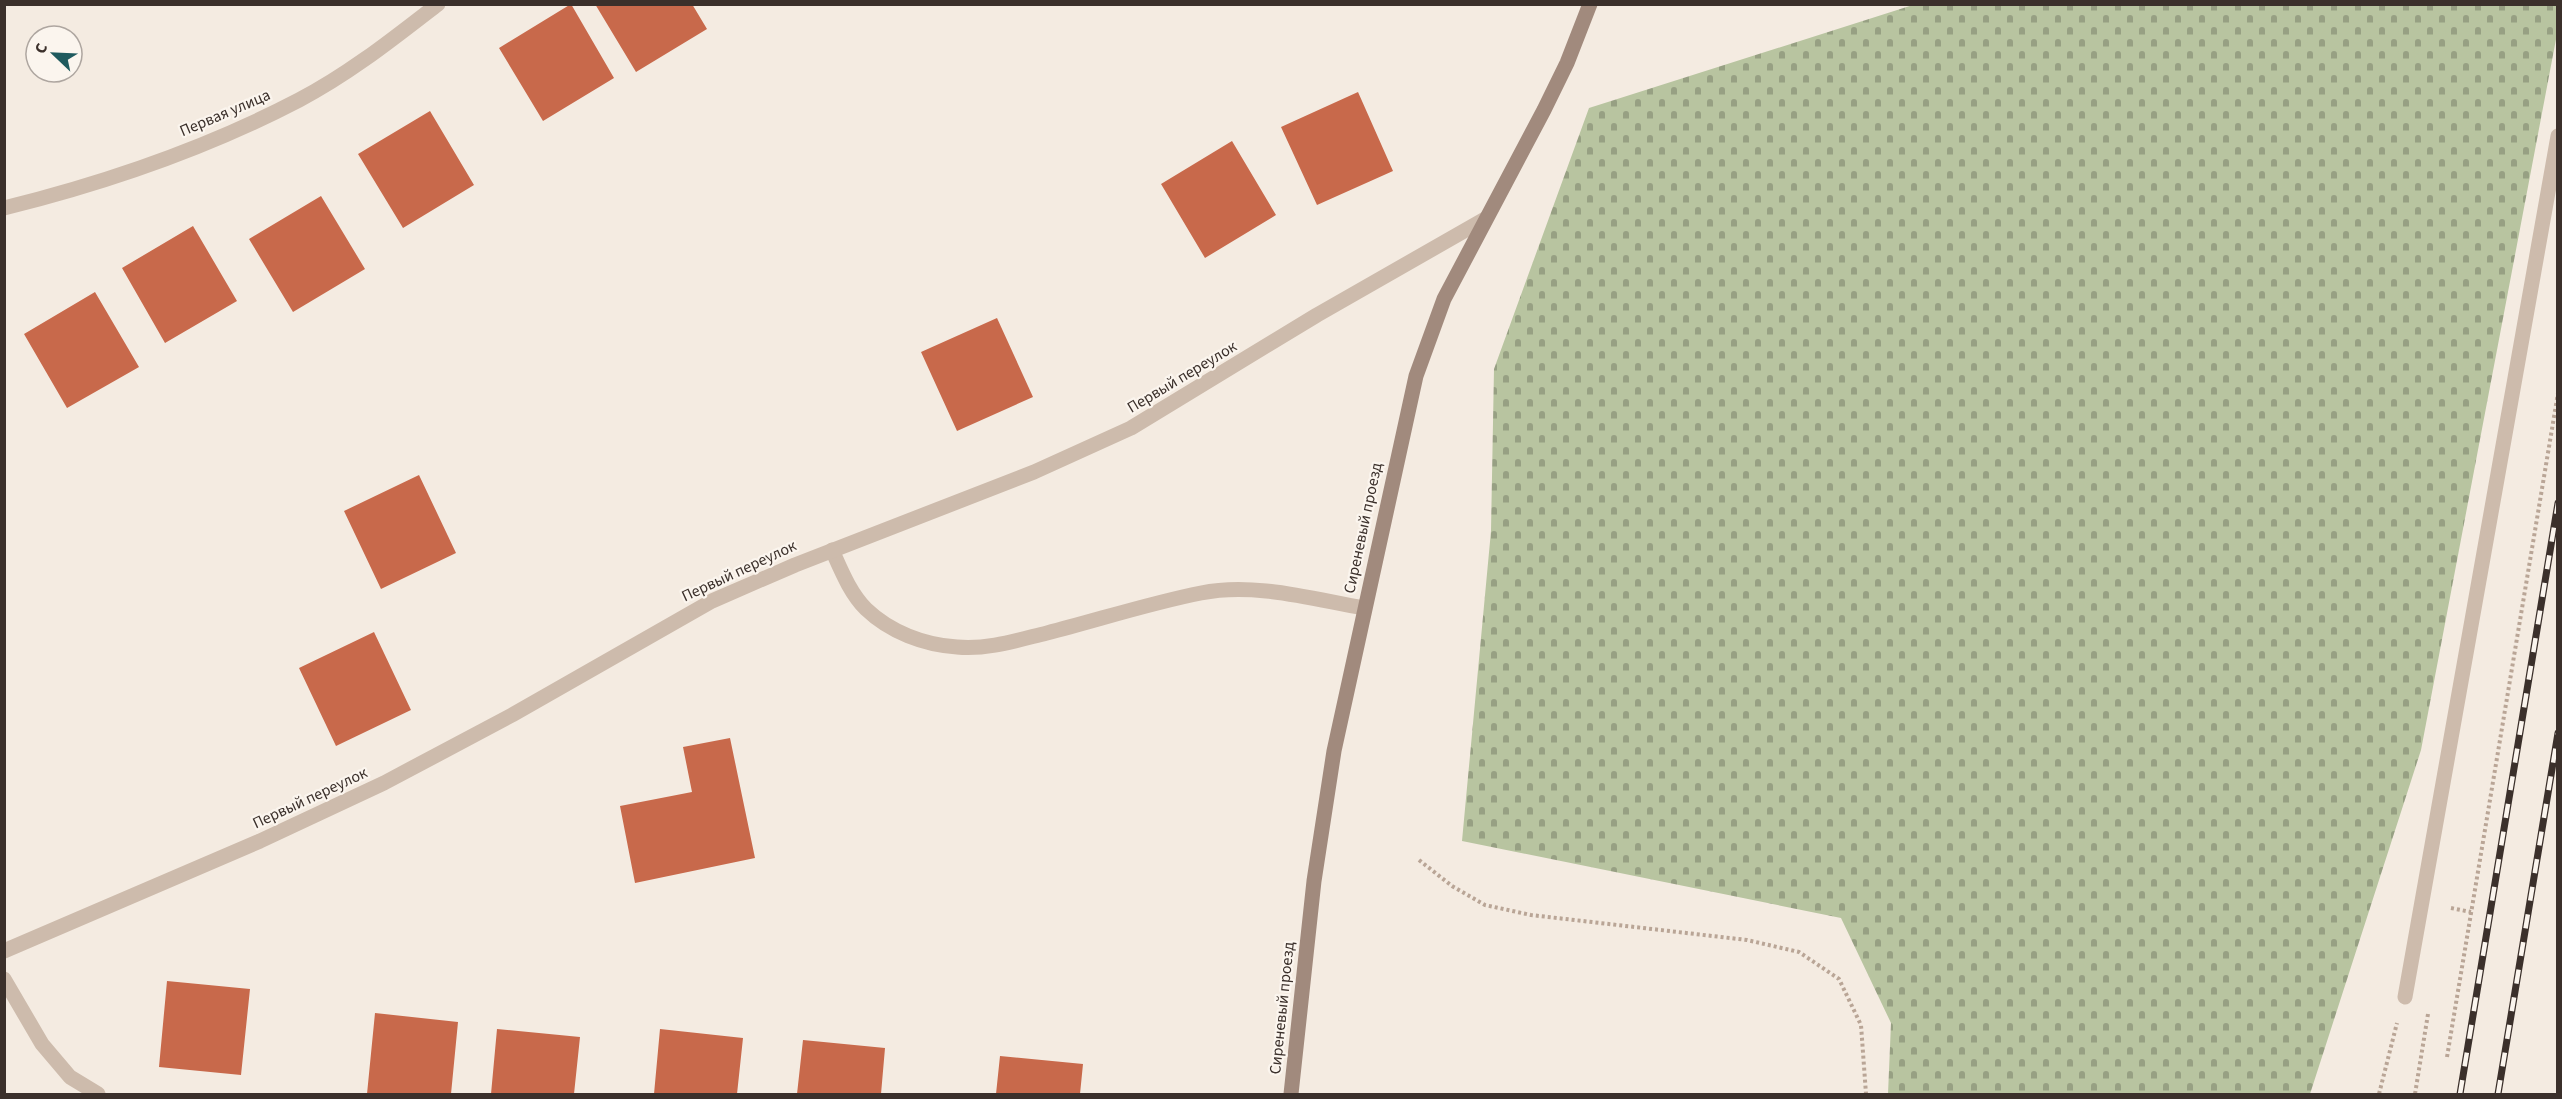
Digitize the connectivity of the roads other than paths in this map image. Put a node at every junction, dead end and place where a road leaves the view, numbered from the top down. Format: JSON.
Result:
{"nodes":[{"id":1,"x":438,"y":4,"type":"edge"},
{"id":2,"x":1590,"y":4,"type":"edge"},
{"id":3,"x":2558,"y":136,"type":"edge"},
{"id":4,"x":4,"y":207,"type":"edge"},
{"id":5,"x":1485,"y":219,"type":"junction"},
{"id":6,"x":832,"y":550,"type":"junction"},
{"id":7,"x":1364,"y":609,"type":"junction"},
{"id":8,"x":4,"y":951,"type":"edge"},
{"id":9,"x":4,"y":979,"type":"edge"},
{"id":10,"x":2405,"y":997,"type":"road end"},
{"id":11,"x":98,"y":1095,"type":"edge"},
{"id":12,"x":1291,"y":1095,"type":"edge"}],
"edges":[{"from":1,"to":4,"type":"street","name":"Первая улица"},
{"from":2,"to":5,"type":"street","name":"Сиреневый проезд"},
{"from":3,"to":10,"type":"street"},
{"from":5,"to":6,"type":"street","name":"Первый переулок"},
{"from":5,"to":7,"type":"street","name":"Сиреневый проезд"},
{"from":6,"to":7,"type":"street"},
{"from":6,"to":8,"type":"street","name":"Первый переулок"},
{"from":7,"to":12,"type":"street","name":"Сиреневый проезд"},
{"from":9,"to":11,"type":"street"}]}
